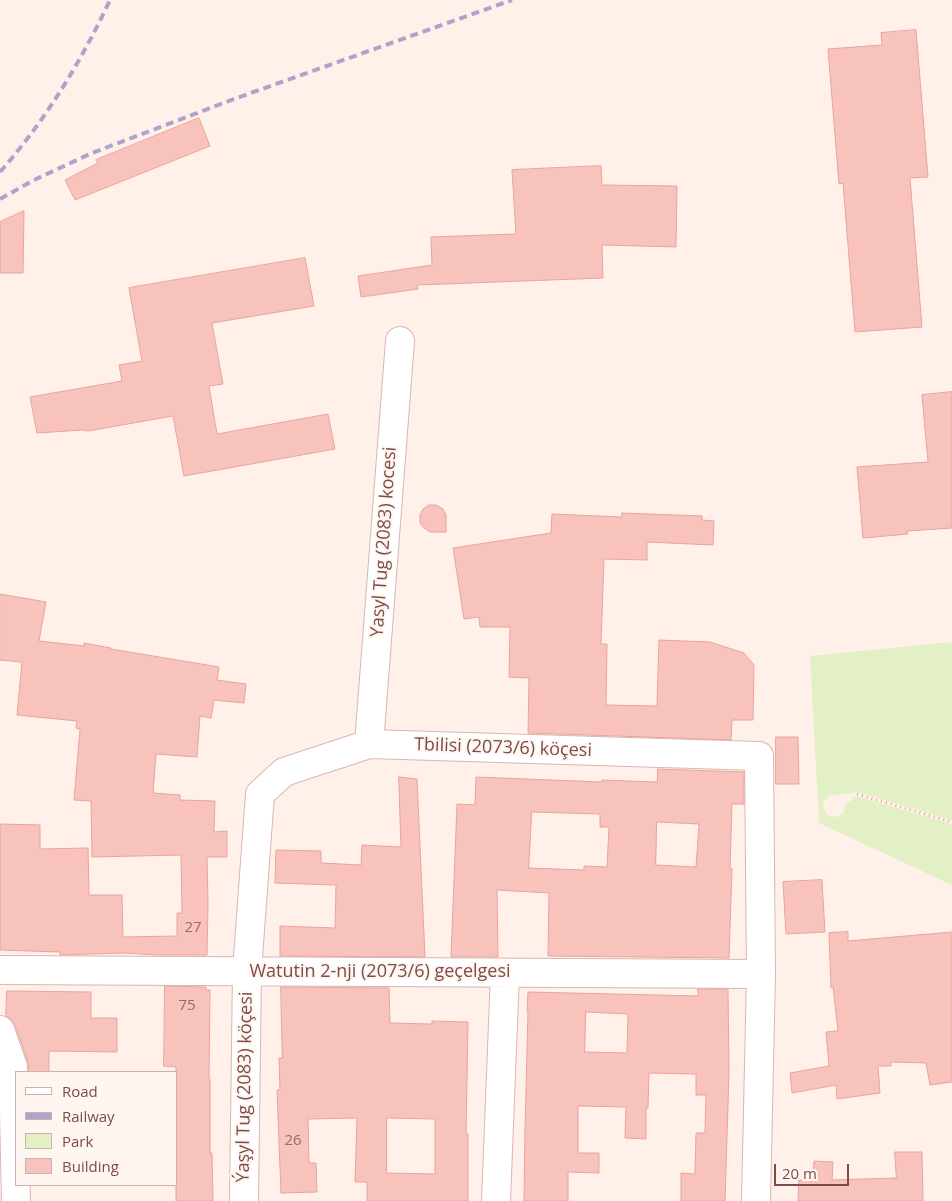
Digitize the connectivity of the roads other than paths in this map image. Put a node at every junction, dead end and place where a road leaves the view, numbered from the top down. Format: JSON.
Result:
{"nodes":[{"id":1,"x":400,"y":341,"type":"dead end"},
{"id":2,"x":369,"y":744,"type":"junction"},
{"id":3,"x":260,"y":794,"type":"joint"},
{"id":4,"x":0,"y":970,"type":"edge"},
{"id":5,"x":247,"y":971,"type":"junction"},
{"id":6,"x":505,"y":973,"type":"junction"},
{"id":7,"x":761,"y":974,"type":"junction"},
{"id":8,"x":0,"y":1030,"type":"edge"},
{"id":9,"x":15,"y":1134,"type":"edge"},
{"id":10,"x":16,"y":1186,"type":"edge"},
{"id":11,"x":16,"y":1201,"type":"edge"},
{"id":12,"x":244,"y":1201,"type":"edge"},
{"id":13,"x":496,"y":1201,"type":"edge"},
{"id":14,"x":756,"y":1201,"type":"edge"}],
"edges":[{"from":1,"to":2,"type":"street","name":"Yasyl Tug (2083) kocesi"},
{"from":2,"to":3,"type":"street","name":"Tbilisi (2073/6) köçesi"},
{"from":2,"to":7,"type":"street","name":"Tbilisi (2073/6) köçesi"},
{"from":3,"to":5,"type":"street","name":"Ýaşyl Tug (2083) köçesi"},
{"from":4,"to":5,"type":"street","name":"Watutin 2-nji (2073/6) geçelgesi"},
{"from":5,"to":6,"type":"street","name":"Watutin 2-nji (2073/6) geçelgesi"},
{"from":5,"to":12,"type":"street","name":"Ýaşyl Tug (2083) köçesi"},
{"from":6,"to":7,"type":"street","name":"Watutin 2-nji (2073/6) geçelgesi"},
{"from":6,"to":13,"type":"street"},
{"from":7,"to":14,"type":"street"},
{"from":8,"to":9,"type":"street"},
{"from":10,"to":11,"type":"street"}]}
